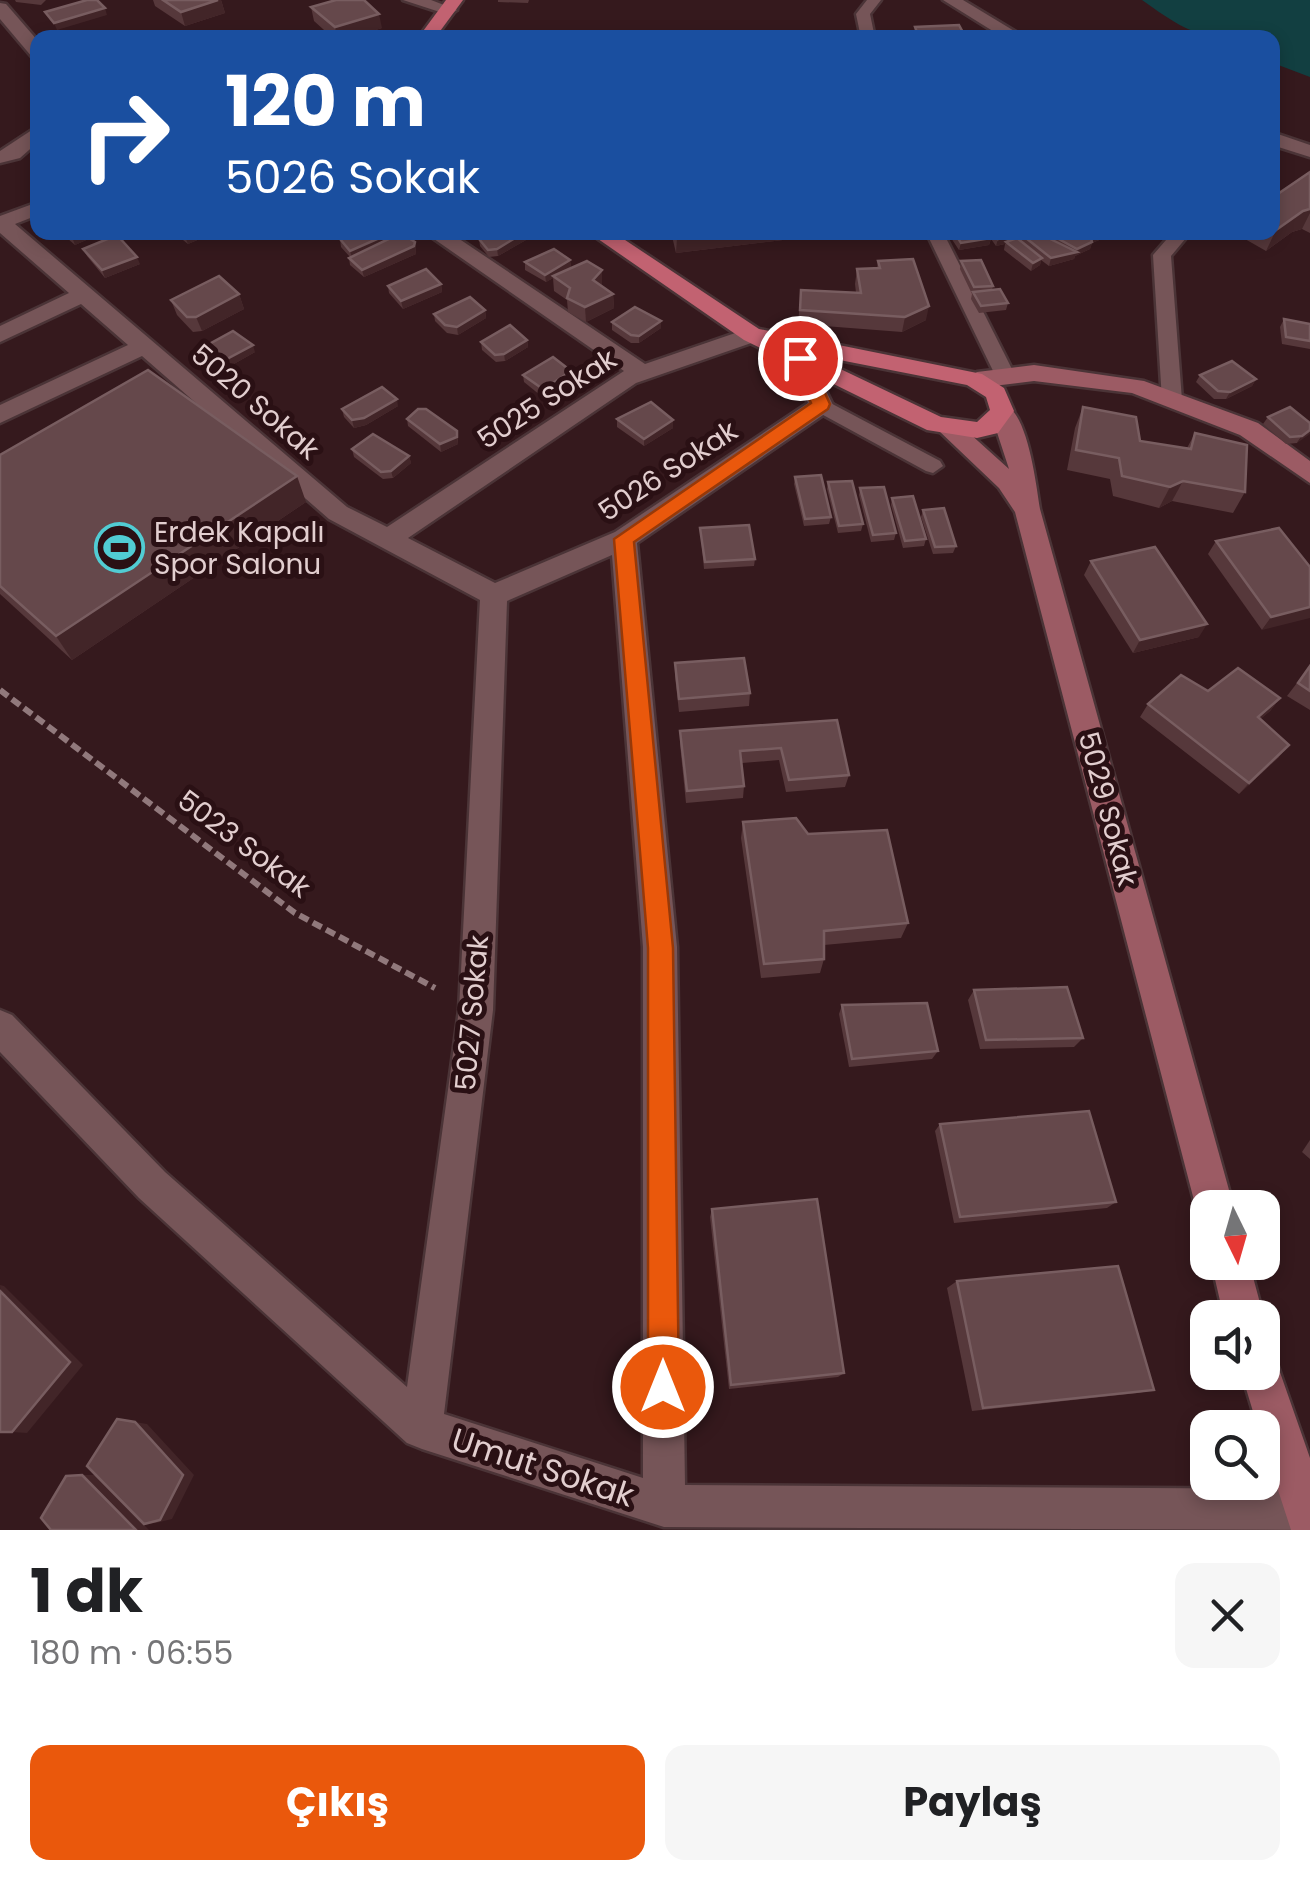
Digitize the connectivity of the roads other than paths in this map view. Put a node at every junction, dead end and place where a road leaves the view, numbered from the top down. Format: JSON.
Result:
{"nodes":[{"id":1,"x":411,"y":0,"type":"edge"},
{"id":2,"x":874,"y":0,"type":"edge"},
{"id":3,"x":951,"y":0,"type":"edge"},
{"id":4,"x":452,"y":5,"type":"edge"},
{"id":5,"x":0,"y":8,"type":"edge"},
{"id":6,"x":432,"y":30,"type":"edge"},
{"id":7,"x":867,"y":30,"type":"edge"},
{"id":8,"x":1004,"y":30,"type":"edge"},
{"id":9,"x":30,"y":44,"type":"edge"},
{"id":10,"x":30,"y":138,"type":"edge"},
{"id":11,"x":1280,"y":142,"type":"edge"},
{"id":12,"x":1310,"y":151,"type":"edge"},
{"id":13,"x":6,"y":156,"type":"edge"},
{"id":14,"x":30,"y":211,"type":"edge"},
{"id":15,"x":0,"y":222,"type":"edge"},
{"id":16,"x":446,"y":240,"type":"edge"},
{"id":17,"x":610,"y":240,"type":"edge"},
{"id":18,"x":938,"y":240,"type":"edge"},
{"id":19,"x":1176,"y":240,"type":"edge"},
{"id":20,"x":84,"y":294,"type":"junction"},
{"id":21,"x":0,"y":335,"type":"edge"},
{"id":22,"x":752,"y":335,"type":"junction"},
{"id":23,"x":144,"y":346,"type":"junction"},
{"id":24,"x":800,"y":358,"type":"junction"},
{"id":25,"x":643,"y":373,"type":"junction"},
{"id":26,"x":1034,"y":373,"type":"junction"},
{"id":27,"x":1006,"y":377,"type":"junction"},
{"id":28,"x":969,"y":378,"type":"junction"},
{"id":29,"x":1172,"y":400,"type":"junction"},
{"id":30,"x":821,"y":404,"type":"junction"},
{"id":31,"x":1002,"y":407,"type":"junction"},
{"id":32,"x":0,"y":415,"type":"edge"},
{"id":33,"x":943,"y":427,"type":"junction"},
{"id":34,"x":932,"y":466,"type":"dead end"},
{"id":35,"x":1310,"y":474,"type":"edge"},
{"id":36,"x":1027,"y":509,"type":"junction"},
{"id":37,"x":388,"y":539,"type":"junction"},
{"id":38,"x":624,"y":539,"type":"junction"},
{"id":39,"x":494,"y":595,"type":"junction"},
{"id":40,"x":0,"y":1027,"type":"edge"},
{"id":41,"x":1210,"y":1190,"type":"edge"},
{"id":42,"x":1267,"y":1390,"type":"edge"},
{"id":43,"x":422,"y":1428,"type":"junction"},
{"id":44,"x":664,"y":1506,"type":"junction"},
{"id":45,"x":1309,"y":1515,"type":"edge"}],
"edges":[{"from":1,"to":4,"type":"street"},
{"from":2,"to":7,"type":"lane"},
{"from":3,"to":8,"type":"street"},
{"from":4,"to":6,"type":"main road"},
{"from":5,"to":9,"type":"street"},
{"from":10,"to":13,"type":"street"},
{"from":11,"to":12,"type":"street"},
{"from":14,"to":15,"type":"street"},
{"from":15,"to":20,"type":"street","name":"5020 Sokak"},
{"from":16,"to":25,"type":"street"},
{"from":17,"to":22,"type":"main road"},
{"from":18,"to":27,"type":"lane"},
{"from":19,"to":29,"type":"lane"},
{"from":20,"to":21,"type":"street"},
{"from":20,"to":23,"type":"street","name":"5020 Sokak"},
{"from":22,"to":24,"type":"main road"},
{"from":22,"to":25,"type":"street","name":"5025 Sokak"},
{"from":22,"to":28,"type":"main road"},
{"from":23,"to":32,"type":"street"},
{"from":23,"to":37,"type":"street","name":"5020 Sokak"},
{"from":24,"to":30,"type":"street"},
{"from":24,"to":33,"type":"main road"},
{"from":25,"to":37,"type":"street","name":"5025 Sokak"},
{"from":26,"to":27,"type":"main road"},
{"from":26,"to":29,"type":"main road"},
{"from":26,"to":31,"type":"main road"},
{"from":27,"to":28,"type":"main road"},
{"from":28,"to":31,"type":"main road"},
{"from":28,"to":33,"type":"main road"},
{"from":29,"to":35,"type":"main road"},
{"from":30,"to":34,"type":"lane"},
{"from":30,"to":38,"type":"street","name":"5026 Sokak"},
{"from":31,"to":33,"type":"main road"},
{"from":31,"to":36,"type":"main road","name":"5029 Sokak"},
{"from":33,"to":36,"type":"main road"},
{"from":36,"to":41,"type":"main road","name":"5029 Sokak"},
{"from":37,"to":39,"type":"street","name":"5020 Sokak"},
{"from":38,"to":39,"type":"street","name":"5026 Sokak"},
{"from":38,"to":44,"type":"street"},
{"from":39,"to":43,"type":"street","name":"5027 Sokak"},
{"from":40,"to":43,"type":"street","name":"Umut Sokak"},
{"from":42,"to":45,"type":"main road"},
{"from":43,"to":44,"type":"street","name":"Umut Sokak"},
{"from":44,"to":45,"type":"street","name":"Umut Sokak"}]}
